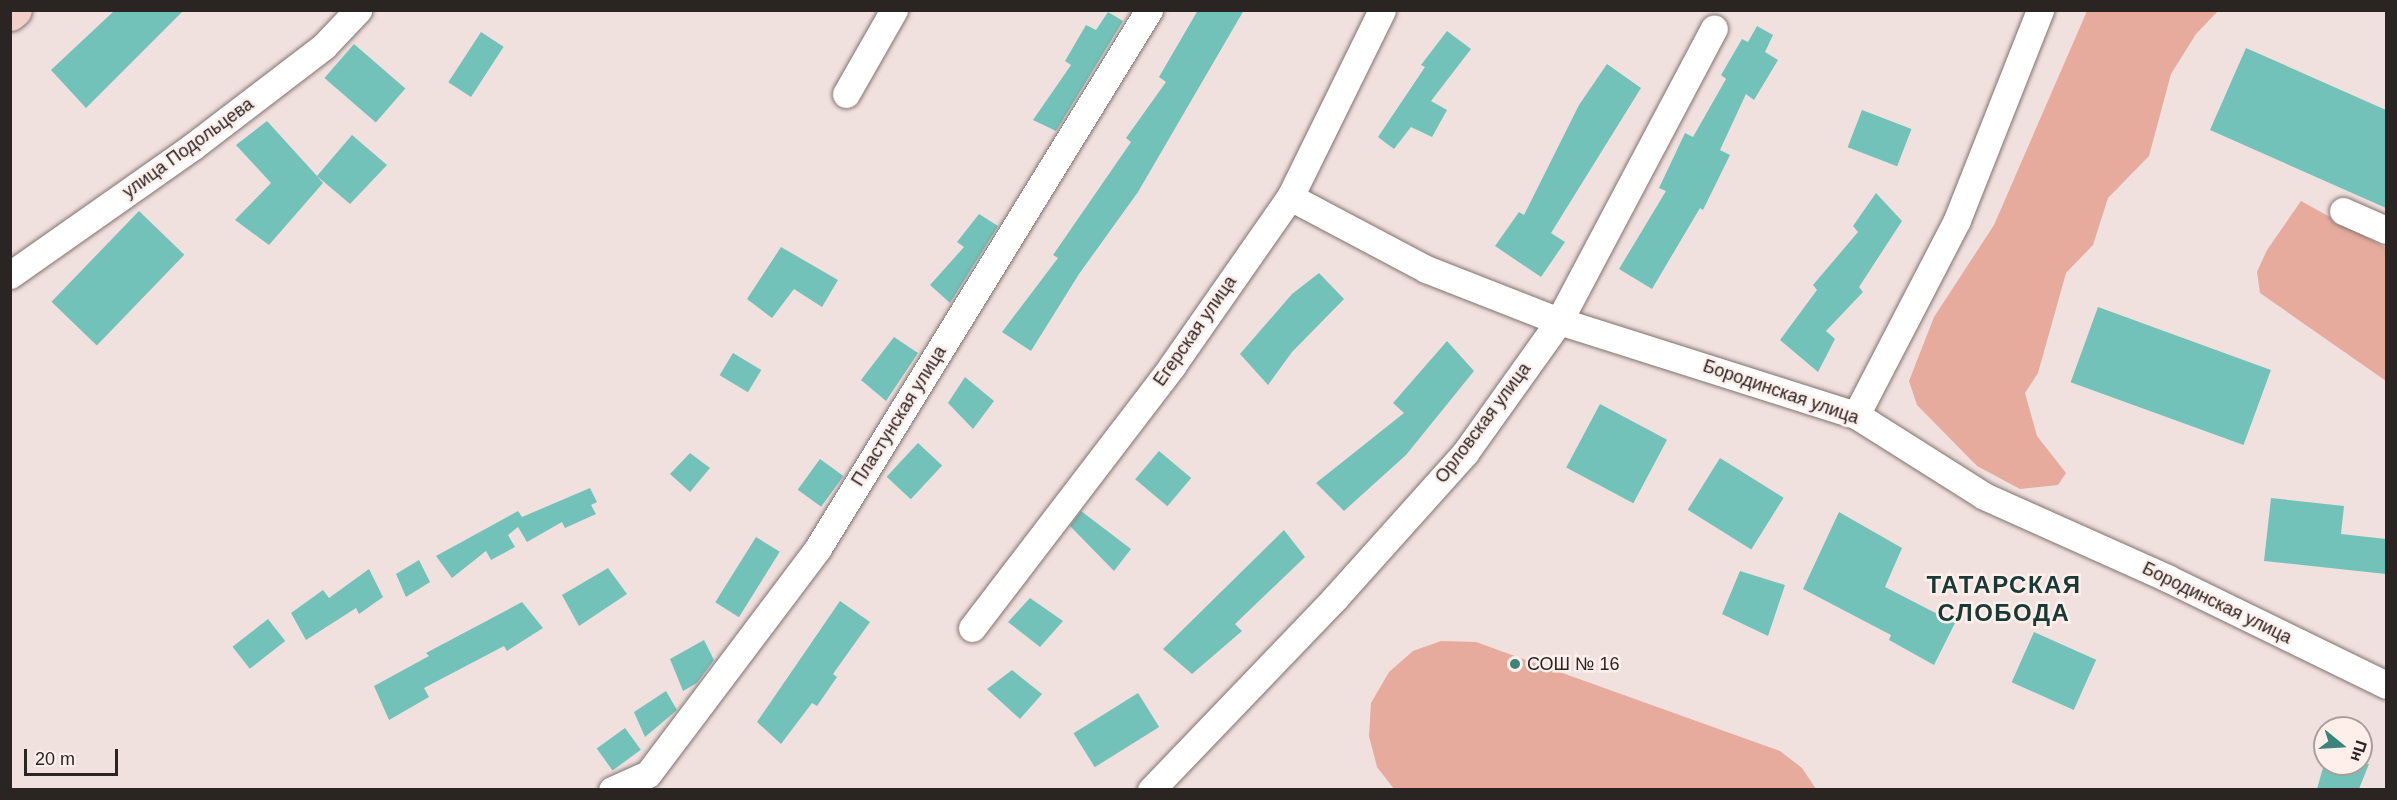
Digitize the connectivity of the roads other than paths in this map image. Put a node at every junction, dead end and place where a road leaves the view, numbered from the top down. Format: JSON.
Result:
{"nodes":[{"id":1,"x":15,"y":10,"type":"edge"},
{"id":2,"x":358,"y":10,"type":"edge"},
{"id":3,"x":894,"y":10,"type":"edge"},
{"id":4,"x":1149,"y":10,"type":"edge"},
{"id":5,"x":1382,"y":10,"type":"edge"},
{"id":6,"x":2040,"y":10,"type":"edge"},
{"id":7,"x":10,"y":14,"type":"edge"},
{"id":8,"x":1714,"y":28,"type":"dead end"},
{"id":9,"x":846,"y":94,"type":"dead end"},
{"id":10,"x":1290,"y":197,"type":"junction"},
{"id":11,"x":2343,"y":211,"type":"dead end"},
{"id":12,"x":2386,"y":230,"type":"edge"},
{"id":13,"x":10,"y":275,"type":"edge"},
{"id":14,"x":1559,"y":321,"type":"junction"},
{"id":15,"x":1856,"y":415,"type":"junction"},
{"id":16,"x":972,"y":628,"type":"dead end"},
{"id":17,"x":2386,"y":686,"type":"edge"},
{"id":18,"x":612,"y":789,"type":"edge"},
{"id":19,"x":1151,"y":789,"type":"edge"}],
"edges":[{"from":1,"to":7,"type":"main road"},
{"from":2,"to":13,"type":"street","name":"улица Подольцева"},
{"from":3,"to":9,"type":"street"},
{"from":4,"to":18,"type":"street","name":"Пластунская улица"},
{"from":5,"to":10,"type":"street","name":"Егерская улица"},
{"from":6,"to":15,"type":"street"},
{"from":8,"to":14,"type":"street","name":"Орловская улица"},
{"from":10,"to":14,"type":"street","name":"Бородинская улица"},
{"from":10,"to":16,"type":"street","name":"Егерская улица"},
{"from":11,"to":12,"type":"street"},
{"from":14,"to":15,"type":"street","name":"Бородинская улица"},
{"from":14,"to":19,"type":"street","name":"Орловская улица"},
{"from":15,"to":17,"type":"street","name":"Бородинская улица"}]}
